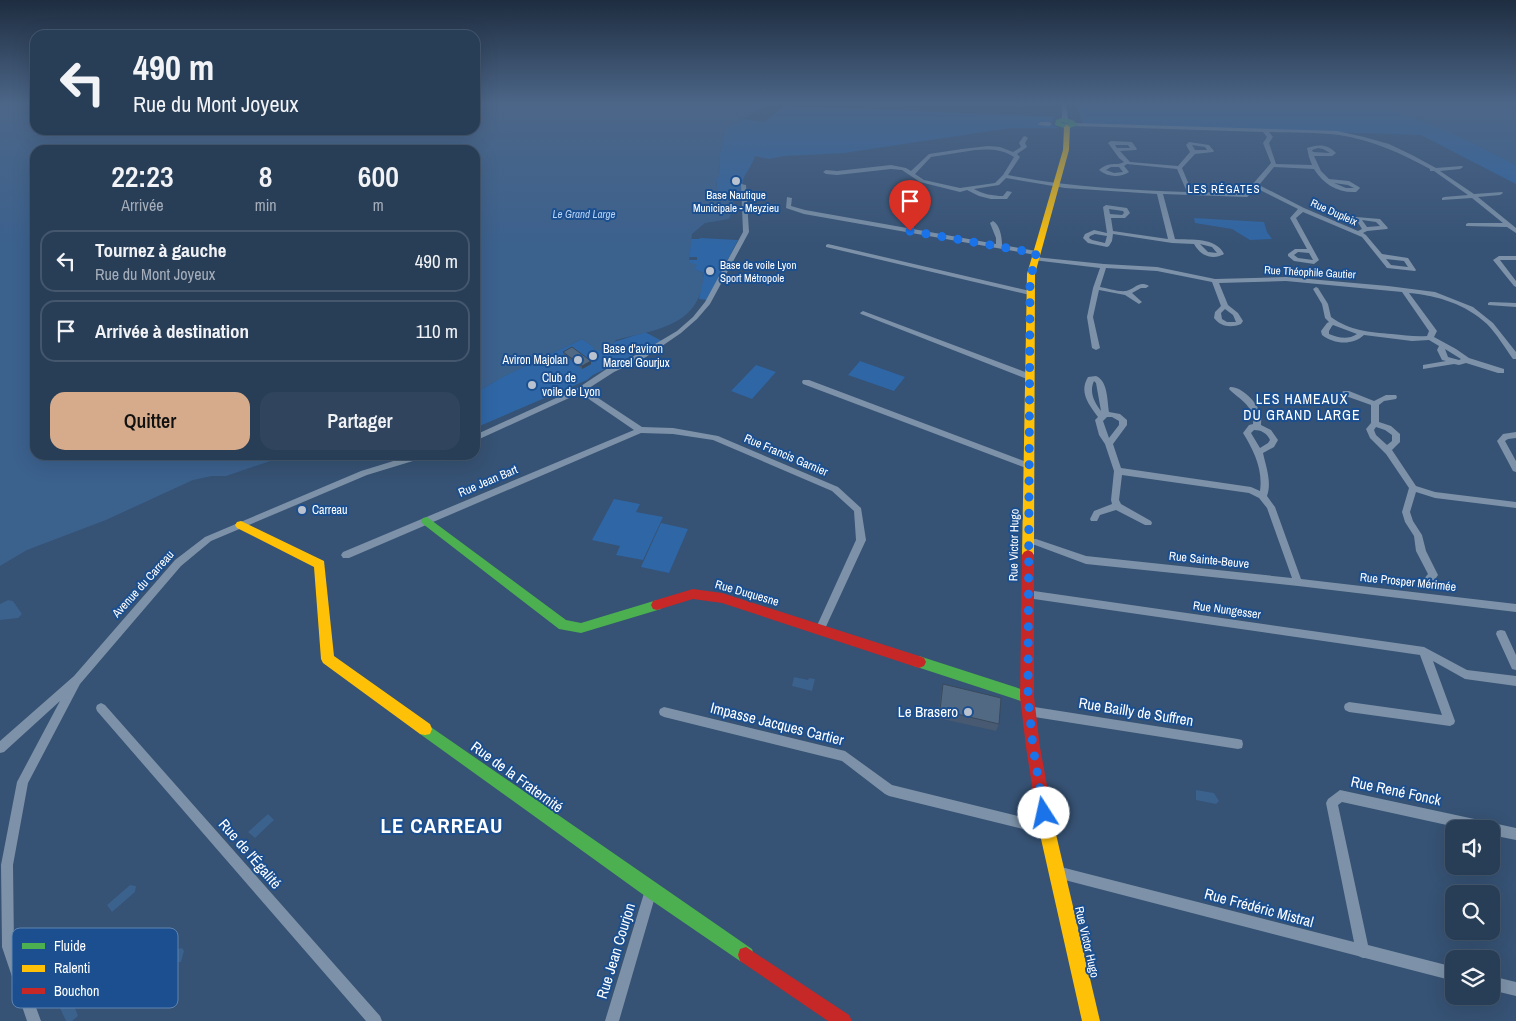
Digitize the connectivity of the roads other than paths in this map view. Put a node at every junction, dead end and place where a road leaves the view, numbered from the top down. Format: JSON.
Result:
{"nodes":[{"id":1,"x":1116,"y":150,"type":"dead end"},
{"id":2,"x":966,"y":151,"type":"edge"},
{"id":3,"x":1003,"y":151,"type":"edge"},
{"id":4,"x":1019,"y":151,"type":"edge"},
{"id":5,"x":1066,"y":151,"type":"edge"},
{"id":6,"x":1269,"y":151,"type":"edge"},
{"id":7,"x":1398,"y":151,"type":"edge"},
{"id":8,"x":1193,"y":152,"type":"dead end"},
{"id":9,"x":1014,"y":154,"type":"junction"},
{"id":10,"x":1310,"y":154,"type":"dead end"},
{"id":11,"x":1127,"y":162,"type":"junction"},
{"id":12,"x":1273,"y":164,"type":"junction"},
{"id":13,"x":1121,"y":166,"type":"dead end"},
{"id":14,"x":1314,"y":167,"type":"junction"},
{"id":15,"x":1460,"y":167,"type":"dead end"},
{"id":16,"x":1179,"y":168,"type":"junction"},
{"id":17,"x":1432,"y":170,"type":"junction"},
{"id":18,"x":826,"y":172,"type":"dead end"},
{"id":19,"x":913,"y":173,"type":"junction"},
{"id":20,"x":1005,"y":176,"type":"junction"},
{"id":21,"x":1327,"y":181,"type":"dead end"},
{"id":22,"x":743,"y":185,"type":"dead end"},
{"id":23,"x":1255,"y":185,"type":"junction"},
{"id":24,"x":1056,"y":186,"type":"junction"},
{"id":25,"x":969,"y":188,"type":"junction"},
{"id":26,"x":1009,"y":192,"type":"dead end"},
{"id":27,"x":1160,"y":193,"type":"junction"},
{"id":28,"x":1190,"y":193,"type":"junction"},
{"id":29,"x":1500,"y":193,"type":"dead end"},
{"id":30,"x":1248,"y":194,"type":"junction"},
{"id":31,"x":1472,"y":196,"type":"junction"},
{"id":32,"x":1278,"y":197,"type":"junction"},
{"id":33,"x":789,"y":198,"type":"dead end"},
{"id":34,"x":1444,"y":199,"type":"dead end"},
{"id":35,"x":1302,"y":209,"type":"junction"},
{"id":36,"x":906,"y":210,"type":"dead end"},
{"id":37,"x":1108,"y":216,"type":"dead end"},
{"id":38,"x":1516,"y":222,"type":"edge"},
{"id":39,"x":993,"y":223,"type":"dead end"},
{"id":40,"x":1507,"y":223,"type":"junction"},
{"id":41,"x":1468,"y":225,"type":"dead end"},
{"id":42,"x":1365,"y":229,"type":"dead end"},
{"id":43,"x":910,"y":231,"type":"junction"},
{"id":44,"x":1516,"y":231,"type":"edge"},
{"id":45,"x":1359,"y":234,"type":"junction"},
{"id":46,"x":1172,"y":241,"type":"junction"},
{"id":47,"x":1196,"y":242,"type":"dead end"},
{"id":48,"x":828,"y":246,"type":"dead end"},
{"id":49,"x":999,"y":246,"type":"junction"},
{"id":50,"x":1311,"y":250,"type":"dead end"},
{"id":51,"x":1036,"y":256,"type":"junction"},
{"id":52,"x":1380,"y":256,"type":"junction"},
{"id":53,"x":1516,"y":258,"type":"edge"},
{"id":54,"x":1104,"y":266,"type":"junction"},
{"id":55,"x":1215,"y":281,"type":"junction"},
{"id":56,"x":1516,"y":285,"type":"edge"},
{"id":57,"x":1146,"y":286,"type":"dead end"},
{"id":58,"x":1096,"y":288,"type":"junction"},
{"id":59,"x":1316,"y":289,"type":"dead end"},
{"id":60,"x":1404,"y":290,"type":"junction"},
{"id":61,"x":1030,"y":293,"type":"junction"},
{"id":62,"x":1127,"y":293,"type":"junction"},
{"id":63,"x":1139,"y":302,"type":"dead end"},
{"id":64,"x":1490,"y":304,"type":"dead end"},
{"id":65,"x":1516,"y":305,"type":"edge"},
{"id":66,"x":1225,"y":306,"type":"dead end"},
{"id":67,"x":863,"y":313,"type":"dead end"},
{"id":68,"x":1334,"y":323,"type":"junction"},
{"id":69,"x":1361,"y":334,"type":"junction"},
{"id":70,"x":1430,"y":338,"type":"junction"},
{"id":71,"x":1443,"y":346,"type":"junction"},
{"id":72,"x":1096,"y":348,"type":"dead end"},
{"id":73,"x":1516,"y":358,"type":"edge"},
{"id":74,"x":1466,"y":360,"type":"junction"},
{"id":75,"x":1452,"y":362,"type":"junction"},
{"id":76,"x":1426,"y":367,"type":"dead end"},
{"id":77,"x":1501,"y":371,"type":"dead end"},
{"id":78,"x":1030,"y":377,"type":"junction"},
{"id":79,"x":806,"y":382,"type":"dead end"},
{"id":80,"x":1233,"y":389,"type":"dead end"},
{"id":81,"x":582,"y":390,"type":"junction"},
{"id":82,"x":1346,"y":393,"type":"dead end"},
{"id":83,"x":1393,"y":397,"type":"dead end"},
{"id":84,"x":1376,"y":404,"type":"junction"},
{"id":85,"x":1376,"y":424,"type":"junction"},
{"id":86,"x":1257,"y":426,"type":"junction"},
{"id":87,"x":640,"y":430,"type":"junction"},
{"id":88,"x":1516,"y":435,"type":"edge"},
{"id":89,"x":480,"y":436,"type":"edge"},
{"id":90,"x":1109,"y":444,"type":"junction"},
{"id":91,"x":1387,"y":449,"type":"junction"},
{"id":92,"x":1259,"y":452,"type":"junction"},
{"id":93,"x":407,"y":460,"type":"edge"},
{"id":94,"x":1029,"y":466,"type":"junction"},
{"id":95,"x":1516,"y":469,"type":"edge"},
{"id":96,"x":1118,"y":471,"type":"junction"},
{"id":97,"x":1413,"y":488,"type":"junction"},
{"id":98,"x":1262,"y":496,"type":"junction"},
{"id":99,"x":1516,"y":505,"type":"edge"},
{"id":100,"x":1117,"y":506,"type":"junction"},
{"id":101,"x":1094,"y":519,"type":"dead end"},
{"id":102,"x":427,"y":521,"type":"junction"},
{"id":103,"x":1148,"y":523,"type":"dead end"},
{"id":104,"x":240,"y":525,"type":"junction"},
{"id":105,"x":1028,"y":541,"type":"junction"},
{"id":106,"x":346,"y":555,"type":"dead end"},
{"id":107,"x":1428,"y":580,"type":"dead end"},
{"id":108,"x":1298,"y":582,"type":"junction"},
{"id":109,"x":1027,"y":594,"type":"junction"},
{"id":110,"x":1516,"y":608,"type":"edge"},
{"id":111,"x":820,"y":630,"type":"junction"},
{"id":112,"x":1501,"y":634,"type":"dead end"},
{"id":113,"x":1424,"y":652,"type":"junction"},
{"id":114,"x":1516,"y":666,"type":"edge"},
{"id":115,"x":78,"y":679,"type":"junction"},
{"id":116,"x":1516,"y":682,"type":"edge"},
{"id":117,"x":1028,"y":697,"type":"junction"},
{"id":118,"x":1349,"y":707,"type":"dead end"},
{"id":119,"x":101,"y":708,"type":"dead end"},
{"id":120,"x":1028,"y":711,"type":"junction"},
{"id":121,"x":664,"y":712,"type":"dead end"},
{"id":122,"x":1238,"y":744,"type":"dead end"},
{"id":123,"x":0,"y":748,"type":"edge"},
{"id":124,"x":1047,"y":830,"type":"junction"},
{"id":125,"x":1516,"y":834,"type":"edge"},
{"id":126,"x":1057,"y":872,"type":"junction"},
{"id":127,"x":651,"y":890,"type":"junction"},
{"id":128,"x":1364,"y":952,"type":"junction"},
{"id":129,"x":12,"y":958,"type":"edge"},
{"id":130,"x":1445,"y":972,"type":"edge"},
{"id":131,"x":1500,"y":986,"type":"edge"},
{"id":132,"x":1516,"y":990,"type":"edge"},
{"id":133,"x":29,"y":1008,"type":"edge"},
{"id":134,"x":34,"y":1021,"type":"edge"},
{"id":135,"x":375,"y":1021,"type":"edge"},
{"id":136,"x":612,"y":1021,"type":"edge"},
{"id":137,"x":843,"y":1021,"type":"edge"},
{"id":138,"x":1092,"y":1021,"type":"edge"}],
"edges":[{"from":1,"to":11,"type":"street"},
{"from":2,"to":19,"type":"street"},
{"from":3,"to":9,"type":"street"},
{"from":4,"to":9,"type":"street"},
{"from":5,"to":24,"type":"street","name":"Rue Victor Hugo"},
{"from":6,"to":12,"type":"street"},
{"from":7,"to":17,"type":"street"},
{"from":8,"to":16,"type":"street"},
{"from":9,"to":20,"type":"street"},
{"from":10,"to":14,"type":"street"},
{"from":11,"to":13,"type":"street"},
{"from":11,"to":16,"type":"street"},
{"from":12,"to":14,"type":"street"},
{"from":12,"to":23,"type":"street"},
{"from":14,"to":21,"type":"street"},
{"from":15,"to":17,"type":"street"},
{"from":16,"to":28,"type":"street"},
{"from":17,"to":31,"type":"street"},
{"from":18,"to":19,"type":"street"},
{"from":19,"to":25,"type":"street"},
{"from":20,"to":24,"type":"street","name":"Rue Dupleix"},
{"from":20,"to":25,"type":"street"},
{"from":22,"to":81,"type":"street"},
{"from":23,"to":30,"type":"street"},
{"from":23,"to":32,"type":"street","name":"Rue Dupleix"},
{"from":24,"to":27,"type":"street","name":"Rue Dupleix"},
{"from":24,"to":51,"type":"street","name":"Rue Victor Hugo"},
{"from":25,"to":26,"type":"street"},
{"from":27,"to":28,"type":"street","name":"Rue Dupleix"},
{"from":27,"to":46,"type":"street"},
{"from":28,"to":30,"type":"street","name":"Rue Dupleix"},
{"from":29,"to":31,"type":"street"},
{"from":30,"to":32,"type":"street","name":"Rue Dupleix"},
{"from":31,"to":34,"type":"street"},
{"from":31,"to":40,"type":"street"},
{"from":32,"to":35,"type":"street","name":"Rue Dupleix"},
{"from":33,"to":43,"type":"street"},
{"from":35,"to":45,"type":"street","name":"Rue Dupleix"},
{"from":35,"to":50,"type":"street","name":"Rue Dupleix"},
{"from":36,"to":43,"type":"street"},
{"from":37,"to":46,"type":"street"},
{"from":38,"to":40,"type":"street"},
{"from":39,"to":49,"type":"street"},
{"from":40,"to":41,"type":"street"},
{"from":40,"to":44,"type":"street"},
{"from":42,"to":45,"type":"street","name":"Rue Dupleix"},
{"from":43,"to":49,"type":"street"},
{"from":45,"to":52,"type":"street","name":"Rue Dupleix"},
{"from":46,"to":47,"type":"street"},
{"from":48,"to":61,"type":"street"},
{"from":49,"to":51,"type":"street"},
{"from":51,"to":54,"type":"street"},
{"from":51,"to":61,"type":"street","name":"Rue Victor Hugo"},
{"from":52,"to":52,"type":"street","name":"Rue Dupleix"},
{"from":53,"to":56,"type":"street"},
{"from":54,"to":55,"type":"street"},
{"from":54,"to":58,"type":"street"},
{"from":55,"to":60,"type":"street","name":"Rue Théophile Gautier"},
{"from":55,"to":66,"type":"street"},
{"from":57,"to":62,"type":"street"},
{"from":58,"to":62,"type":"street"},
{"from":58,"to":72,"type":"street"},
{"from":59,"to":68,"type":"street","name":"Rue Théophile Gautier"},
{"from":60,"to":70,"type":"street"},
{"from":60,"to":73,"type":"street","name":"Rue Théophile Gautier"},
{"from":61,"to":78,"type":"street","name":"Rue Victor Hugo"},
{"from":62,"to":63,"type":"street"},
{"from":64,"to":65,"type":"street"},
{"from":67,"to":78,"type":"street"},
{"from":68,"to":69,"type":"street","name":"Rue Théophile Gautier"},
{"from":68,"to":69,"type":"street","name":"Rue Théophile Gautier"},
{"from":69,"to":70,"type":"street","name":"Rue Théophile Gautier"},
{"from":70,"to":71,"type":"street"},
{"from":71,"to":74,"type":"street"},
{"from":71,"to":75,"type":"street"},
{"from":74,"to":75,"type":"street"},
{"from":74,"to":77,"type":"street"},
{"from":75,"to":76,"type":"street"},
{"from":78,"to":94,"type":"street","name":"Rue Victor Hugo"},
{"from":79,"to":94,"type":"street"},
{"from":80,"to":86,"type":"street"},
{"from":81,"to":87,"type":"street"},
{"from":81,"to":89,"type":"street"},
{"from":82,"to":84,"type":"street"},
{"from":83,"to":84,"type":"street"},
{"from":84,"to":85,"type":"street"},
{"from":85,"to":91,"type":"street"},
{"from":85,"to":91,"type":"street"},
{"from":86,"to":92,"type":"street"},
{"from":86,"to":92,"type":"street"},
{"from":87,"to":102,"type":"street","name":"Rue Jean Bart"},
{"from":87,"to":111,"type":"street","name":"Rue Francis Garnier"},
{"from":88,"to":95,"type":"street"},
{"from":90,"to":90,"type":"street"},
{"from":90,"to":96,"type":"street"},
{"from":91,"to":97,"type":"street"},
{"from":92,"to":98,"type":"street"},
{"from":93,"to":104,"type":"street","name":"Avenue du Carreau"},
{"from":94,"to":105,"type":"street","name":"Rue Victor Hugo"},
{"from":96,"to":98,"type":"street"},
{"from":96,"to":100,"type":"street"},
{"from":97,"to":99,"type":"street"},
{"from":97,"to":107,"type":"street","name":"Rue Prosper Mérimée"},
{"from":98,"to":108,"type":"street"},
{"from":100,"to":101,"type":"street"},
{"from":100,"to":103,"type":"street"},
{"from":102,"to":106,"type":"street","name":"Rue Jean Bart"},
{"from":102,"to":111,"type":"street","name":"Rue Duquesne"},
{"from":104,"to":115,"type":"street","name":"Avenue du Carreau"},
{"from":104,"to":127,"type":"street","name":"Rue de la Fraternité"},
{"from":105,"to":108,"type":"street","name":"Rue Sainte-Beuve"},
{"from":105,"to":109,"type":"street","name":"Rue Victor Hugo"},
{"from":108,"to":110,"type":"street","name":"Rue Prosper Mérimée"},
{"from":109,"to":113,"type":"street","name":"Rue Nungesser"},
{"from":109,"to":117,"type":"street","name":"Rue Victor Hugo"},
{"from":111,"to":117,"type":"street","name":"Rue Duquesne"},
{"from":112,"to":114,"type":"street"},
{"from":113,"to":116,"type":"street","name":"Rue Nungesser"},
{"from":113,"to":118,"type":"street"},
{"from":115,"to":123,"type":"street","name":"Avenue du Carreau"},
{"from":115,"to":129,"type":"street"},
{"from":117,"to":120,"type":"street","name":"Rue Victor Hugo"},
{"from":119,"to":135,"type":"street","name":"Rue de l'Égalité"},
{"from":120,"to":122,"type":"street","name":"Rue Bailly de Suffren"},
{"from":120,"to":124,"type":"street","name":"Rue Victor Hugo"},
{"from":121,"to":124,"type":"street","name":"Impasse Jacques Cartier"},
{"from":124,"to":126,"type":"street","name":"Rue Victor Hugo"},
{"from":125,"to":128,"type":"street","name":"Rue René Fonck"},
{"from":126,"to":128,"type":"street","name":"Rue Frédéric Mistral"},
{"from":126,"to":138,"type":"street","name":"Rue Victor Hugo"},
{"from":127,"to":136,"type":"street","name":"Rue Jean Courjon"},
{"from":127,"to":137,"type":"street","name":"Rue de la Fraternité"},
{"from":128,"to":130,"type":"street","name":"Rue Frédéric Mistral"},
{"from":131,"to":132,"type":"street"},
{"from":133,"to":134,"type":"street"}]}
